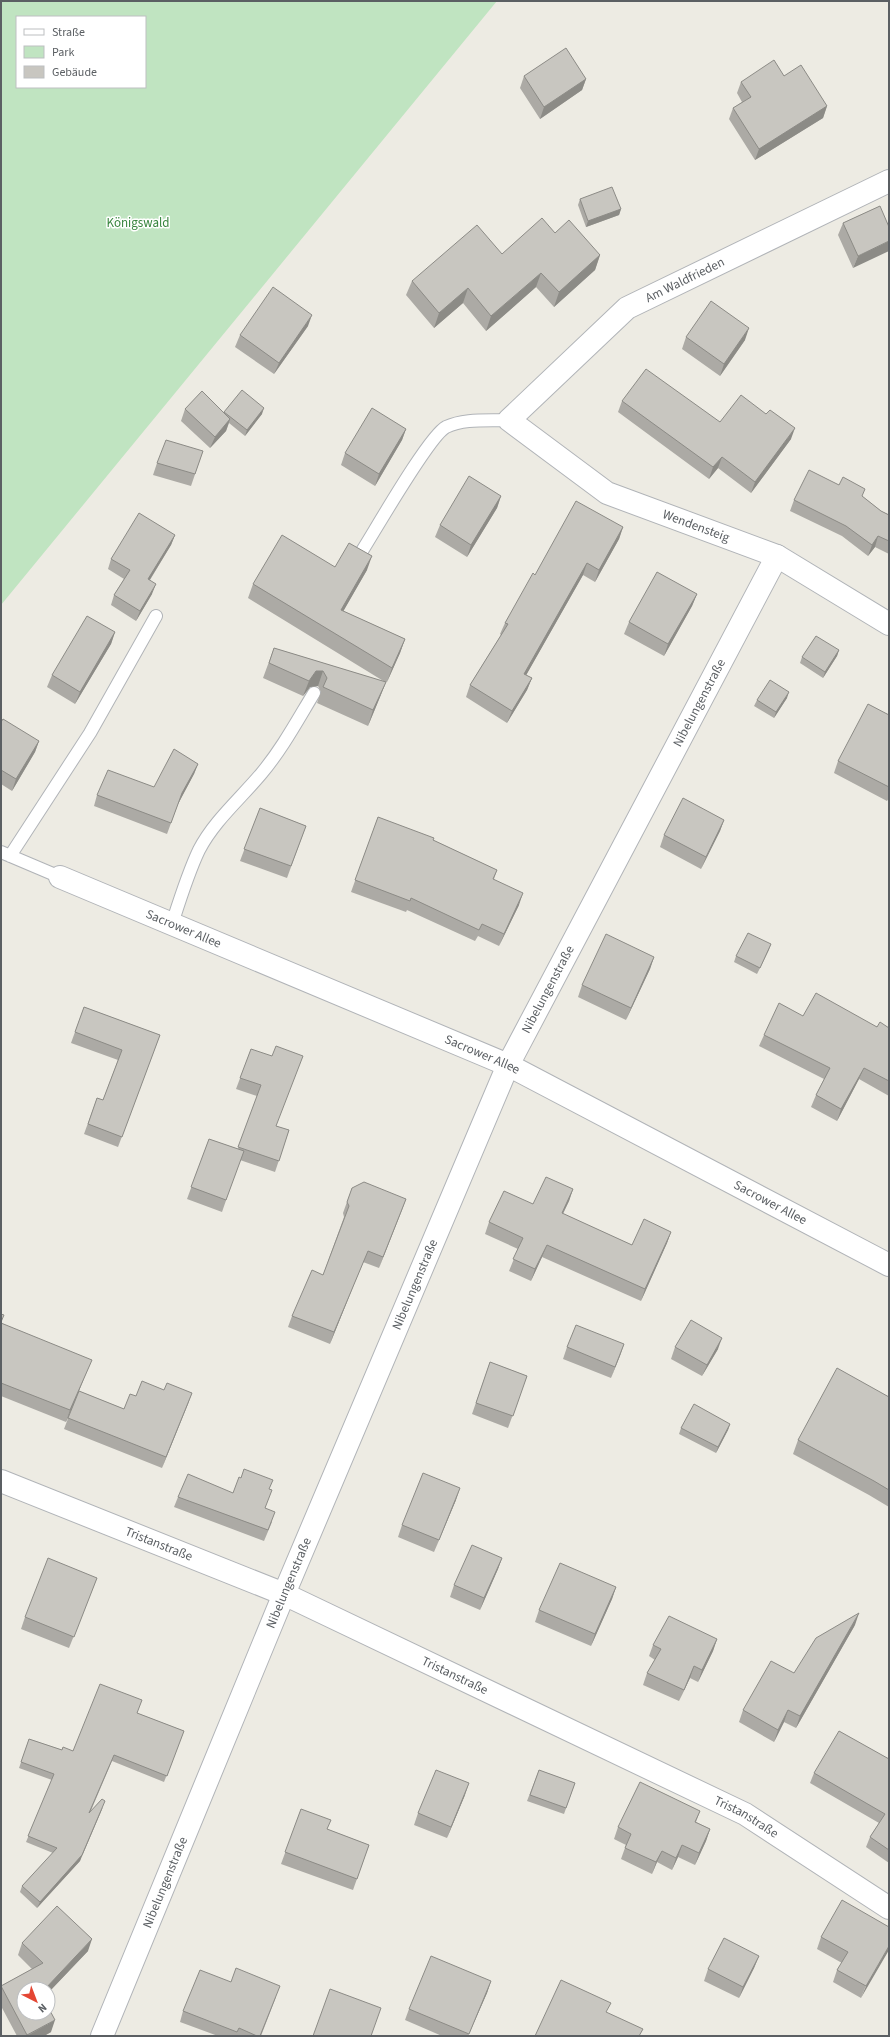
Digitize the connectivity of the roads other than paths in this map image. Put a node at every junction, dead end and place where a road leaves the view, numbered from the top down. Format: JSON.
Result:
{"nodes":[{"id":1,"x":889,"y":181,"type":"edge"},
{"id":2,"x":509,"y":420,"type":"junction"},
{"id":3,"x":362,"y":551,"type":"edge"},
{"id":4,"x":777,"y":556,"type":"junction"},
{"id":5,"x":156,"y":616,"type":"dead end"},
{"id":6,"x":889,"y":624,"type":"edge"},
{"id":7,"x":314,"y":693,"type":"edge"},
{"id":8,"x":6,"y":854,"type":"edge"},
{"id":9,"x":60,"y":877,"type":"joint"},
{"id":10,"x":172,"y":924,"type":"junction"},
{"id":11,"x":508,"y":1065,"type":"junction"},
{"id":12,"x":889,"y":1265,"type":"edge"},
{"id":13,"x":1,"y":1481,"type":"edge"},
{"id":14,"x":284,"y":1594,"type":"junction"},
{"id":15,"x":889,"y":1908,"type":"edge"},
{"id":16,"x":102,"y":2036,"type":"edge"}],
"edges":[{"from":1,"to":2,"type":"street","name":"Am Waldfrieden"},
{"from":2,"to":3,"type":"lane"},
{"from":2,"to":4,"type":"street","name":"Wendensteig"},
{"from":4,"to":6,"type":"street","name":"Wendensteig"},
{"from":4,"to":11,"type":"street","name":"Nibelungenstraße"},
{"from":5,"to":8,"type":"lane"},
{"from":7,"to":10,"type":"lane"},
{"from":8,"to":9,"type":"lane"},
{"from":9,"to":10,"type":"street","name":"Sacrower Allee"},
{"from":10,"to":11,"type":"street","name":"Sacrower Allee"},
{"from":11,"to":12,"type":"street","name":"Sacrower Allee"},
{"from":11,"to":14,"type":"street","name":"Nibelungenstraße"},
{"from":13,"to":14,"type":"street","name":"Tristanstraße"},
{"from":14,"to":15,"type":"street","name":"Tristanstraße"},
{"from":14,"to":16,"type":"street","name":"Nibelungenstraße"}]}
